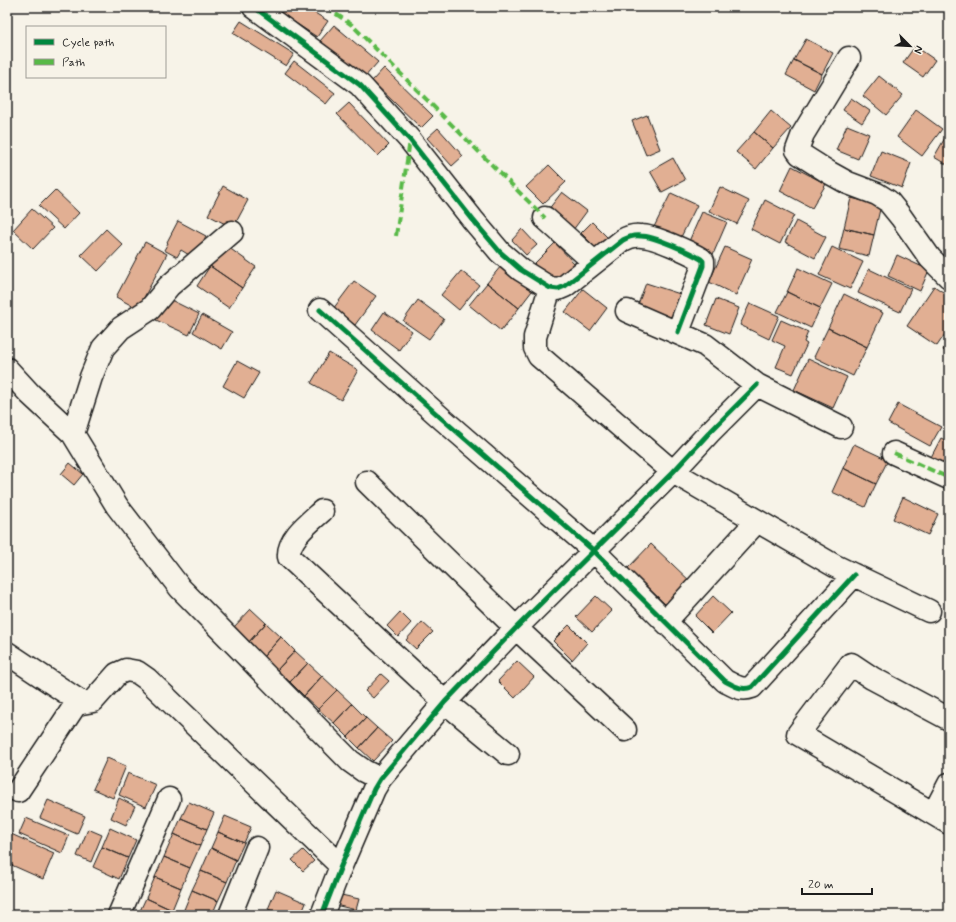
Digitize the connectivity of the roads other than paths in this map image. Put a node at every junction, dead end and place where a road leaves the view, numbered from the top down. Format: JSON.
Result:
{"nodes":[{"id":1,"x":254,"y":7,"type":"edge"},
{"id":2,"x":849,"y":58,"type":"dead end"},
{"id":3,"x":546,"y":218,"type":"dead end"},
{"id":4,"x":232,"y":232,"type":"dead end"},
{"id":5,"x":594,"y":262,"type":"junction"},
{"id":6,"x":949,"y":277,"type":"edge"},
{"id":7,"x":550,"y":288,"type":"junction"},
{"id":8,"x":320,"y":310,"type":"dead end"},
{"id":9,"x":628,"y":311,"type":"dead end"},
{"id":10,"x":678,"y":332,"type":"junction"},
{"id":11,"x":7,"y":369,"type":"edge"},
{"id":12,"x":757,"y":385,"type":"junction"},
{"id":13,"x":841,"y":427,"type":"dead end"},
{"id":14,"x":73,"y":434,"type":"junction"},
{"id":15,"x":894,"y":452,"type":"dead end"},
{"id":16,"x":673,"y":472,"type":"junction"},
{"id":17,"x":949,"y":478,"type":"edge"},
{"id":18,"x":366,"y":482,"type":"dead end"},
{"id":19,"x":322,"y":510,"type":"dead end"},
{"id":20,"x":757,"y":521,"type":"junction"},
{"id":21,"x":594,"y":551,"type":"junction"},
{"id":22,"x":854,"y":575,"type":"junction"},
{"id":23,"x":929,"y":611,"type":"dead end"},
{"id":24,"x":666,"y":621,"type":"junction"},
{"id":25,"x":516,"y":628,"type":"junction"},
{"id":26,"x":7,"y":653,"type":"edge"},
{"id":27,"x":78,"y":701,"type":"junction"},
{"id":28,"x":445,"y":702,"type":"junction"},
{"id":29,"x":949,"y":719,"type":"edge"},
{"id":30,"x":625,"y":730,"type":"dead end"},
{"id":31,"x":508,"y":754,"type":"dead end"},
{"id":32,"x":949,"y":784,"type":"edge"},
{"id":33,"x":18,"y":791,"type":"dead end"},
{"id":34,"x":374,"y":791,"type":"junction"},
{"id":35,"x":169,"y":799,"type":"dead end"},
{"id":36,"x":941,"y":818,"type":"edge"},
{"id":37,"x":257,"y":848,"type":"dead end"},
{"id":38,"x":341,"y":866,"type":"junction"},
{"id":39,"x":119,"y":915,"type":"edge"},
{"id":40,"x":230,"y":915,"type":"edge"},
{"id":41,"x":322,"y":915,"type":"edge"}],
"edges":[{"from":1,"to":7,"type":"street"},
{"from":2,"to":6,"type":"street"},
{"from":3,"to":5,"type":"street"},
{"from":4,"to":14,"type":"street"},
{"from":5,"to":7,"type":"street"},
{"from":5,"to":10,"type":"street"},
{"from":7,"to":16,"type":"street"},
{"from":8,"to":21,"type":"street"},
{"from":9,"to":10,"type":"street"},
{"from":10,"to":12,"type":"street"},
{"from":11,"to":14,"type":"street"},
{"from":12,"to":13,"type":"street"},
{"from":12,"to":16,"type":"street"},
{"from":14,"to":34,"type":"street"},
{"from":15,"to":17,"type":"street"},
{"from":16,"to":20,"type":"street"},
{"from":16,"to":21,"type":"street"},
{"from":18,"to":25,"type":"street"},
{"from":19,"to":28,"type":"street"},
{"from":20,"to":22,"type":"street"},
{"from":20,"to":24,"type":"street"},
{"from":21,"to":24,"type":"street"},
{"from":21,"to":25,"type":"street"},
{"from":22,"to":23,"type":"street"},
{"from":22,"to":24,"type":"street"},
{"from":25,"to":28,"type":"street"},
{"from":25,"to":30,"type":"street"},
{"from":26,"to":27,"type":"street"},
{"from":27,"to":33,"type":"street"},
{"from":27,"to":38,"type":"street"},
{"from":28,"to":31,"type":"street"},
{"from":28,"to":34,"type":"street"},
{"from":29,"to":36,"type":"street"},
{"from":32,"to":36,"type":"street"},
{"from":34,"to":38,"type":"street"},
{"from":35,"to":39,"type":"street"},
{"from":37,"to":40,"type":"street"},
{"from":38,"to":41,"type":"street"}]}
